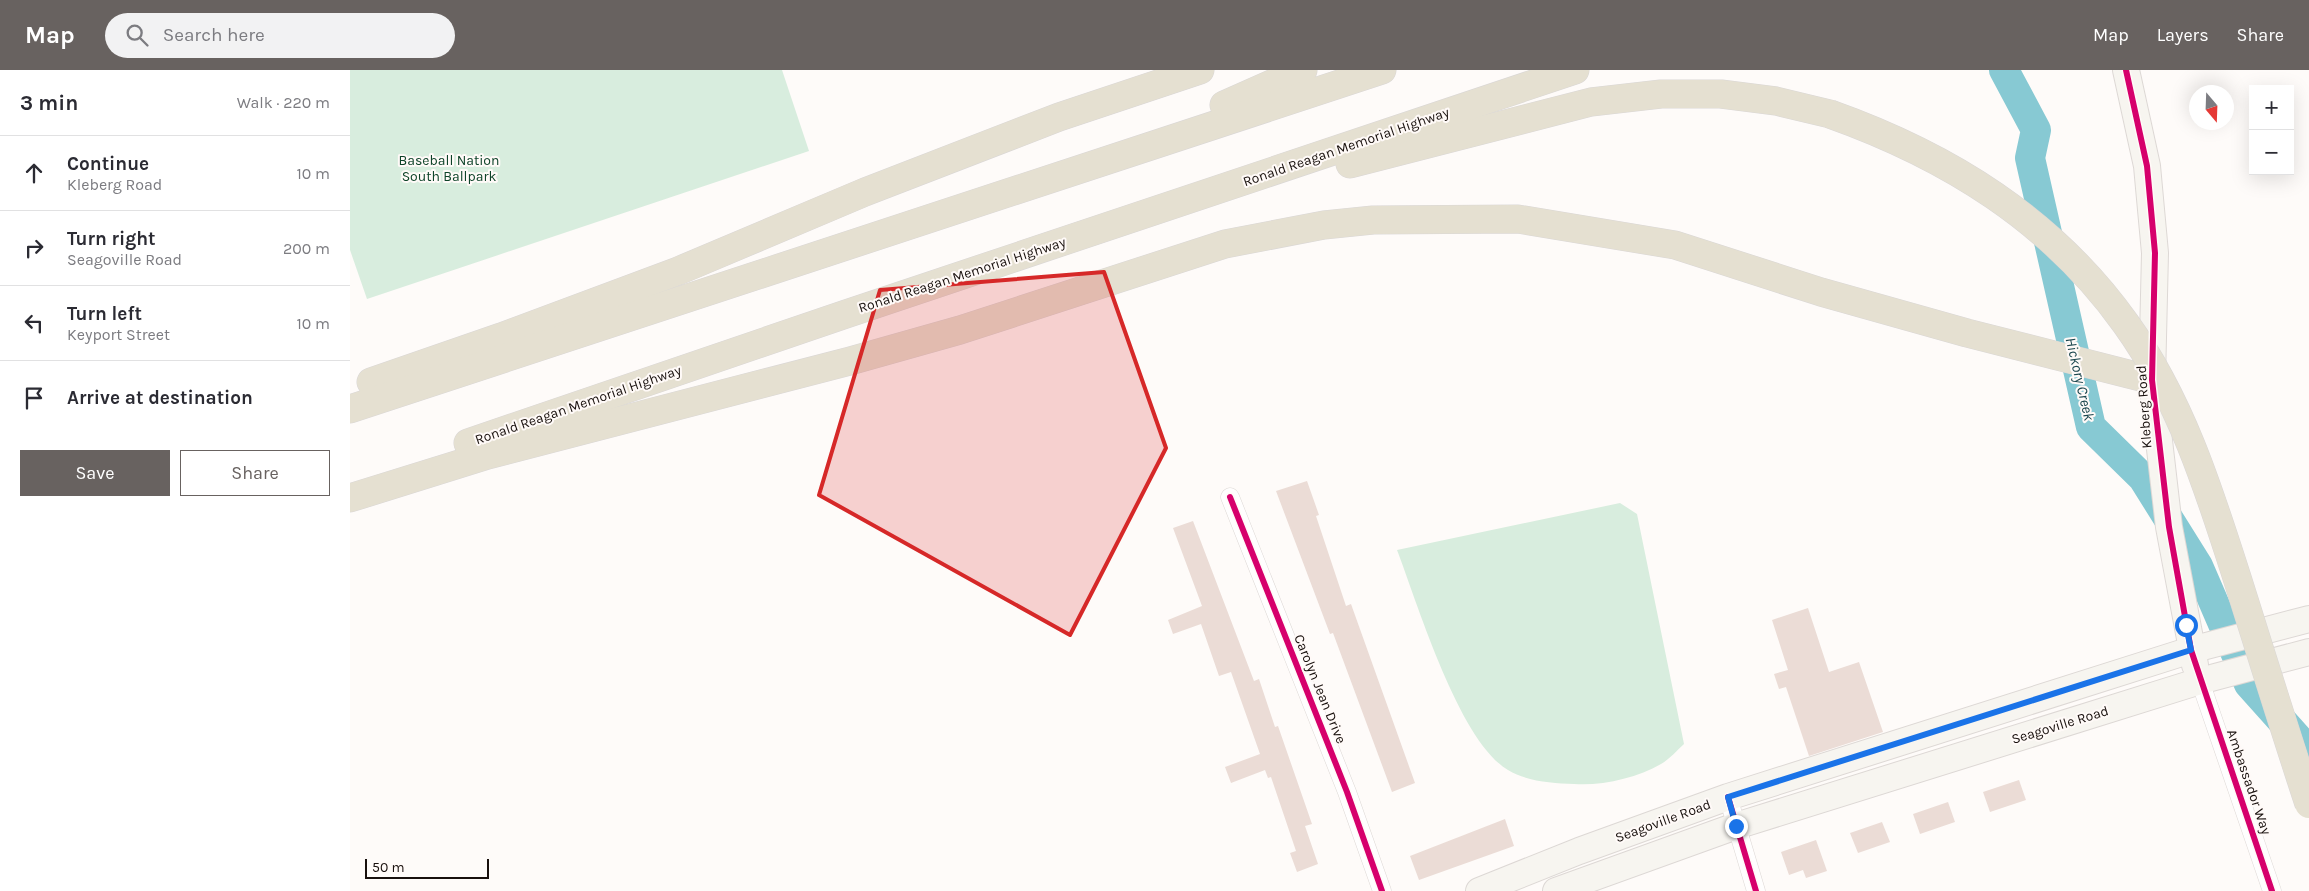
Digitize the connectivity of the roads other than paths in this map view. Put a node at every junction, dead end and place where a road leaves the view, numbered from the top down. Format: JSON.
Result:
{"nodes":[{"id":1,"x":1200,"y":70,"type":"edge"},
{"id":2,"x":1303,"y":70,"type":"edge"},
{"id":3,"x":1382,"y":70,"type":"edge"},
{"id":4,"x":1575,"y":70,"type":"edge"},
{"id":5,"x":2126,"y":70,"type":"edge"},
{"id":6,"x":851,"y":245,"type":"junction"},
{"id":7,"x":1028,"y":253,"type":"junction"},
{"id":8,"x":2152,"y":380,"type":"junction"},
{"id":9,"x":350,"y":390,"type":"edge"},
{"id":10,"x":350,"y":409,"type":"edge"},
{"id":11,"x":350,"y":485,"type":"edge"},
{"id":12,"x":350,"y":498,"type":"edge"},
{"id":13,"x":1230,"y":498,"type":"dead end"},
{"id":14,"x":2304,"y":620,"type":"edge"},
{"id":15,"x":2197,"y":640,"type":"junction"},
{"id":16,"x":2307,"y":652,"type":"edge"},
{"id":17,"x":2200,"y":681,"type":"junction"},
{"id":18,"x":1881,"y":749,"type":"junction"},
{"id":19,"x":1890,"y":777,"type":"junction"},
{"id":20,"x":1728,"y":797,"type":"junction"},
{"id":21,"x":2309,"y":804,"type":"edge"},
{"id":22,"x":1736,"y":826,"type":"junction"},
{"id":23,"x":1382,"y":891,"type":"edge"},
{"id":24,"x":1479,"y":891,"type":"edge"},
{"id":25,"x":1556,"y":891,"type":"edge"},
{"id":26,"x":1756,"y":891,"type":"edge"},
{"id":27,"x":2272,"y":891,"type":"edge"}],
"edges":[{"from":1,"to":9,"type":"highway"},
{"from":2,"to":6,"type":"highway"},
{"from":3,"to":6,"type":"highway"},
{"from":4,"to":7,"type":"highway","name":"Ronald Reagan Memorial Highway"},
{"from":5,"to":8,"type":"main road","name":"Kleberg Road"},
{"from":6,"to":10,"type":"highway"},
{"from":7,"to":11,"type":"highway","name":"Ronald Reagan Memorial Highway"},
{"from":7,"to":21,"type":"highway","bridge":true},
{"from":8,"to":12,"type":"highway"},
{"from":8,"to":15,"type":"main road","name":"Kleberg Road"},
{"from":13,"to":23,"type":"street","name":"Carolyn Jean Drive"},
{"from":14,"to":15,"type":"main road","name":"Seagoville Road"},
{"from":15,"to":17,"type":"main road","name":"Kleberg Road"},
{"from":15,"to":18,"type":"main road","name":"Seagoville Road"},
{"from":16,"to":17,"type":"main road","name":"Seagoville Road"},
{"from":17,"to":19,"type":"main road","name":"Seagoville Road"},
{"from":17,"to":27,"type":"street","name":"Ambassador Way"},
{"from":18,"to":19,"type":"main road"},
{"from":18,"to":20,"type":"main road","name":"Seagoville Road"},
{"from":19,"to":22,"type":"main road","name":"Seagoville Road"},
{"from":20,"to":22,"type":"street"},
{"from":20,"to":24,"type":"main road","name":"Seagoville Road"},
{"from":22,"to":25,"type":"main road","name":"Seagoville Road"},
{"from":22,"to":26,"type":"street"}]}
